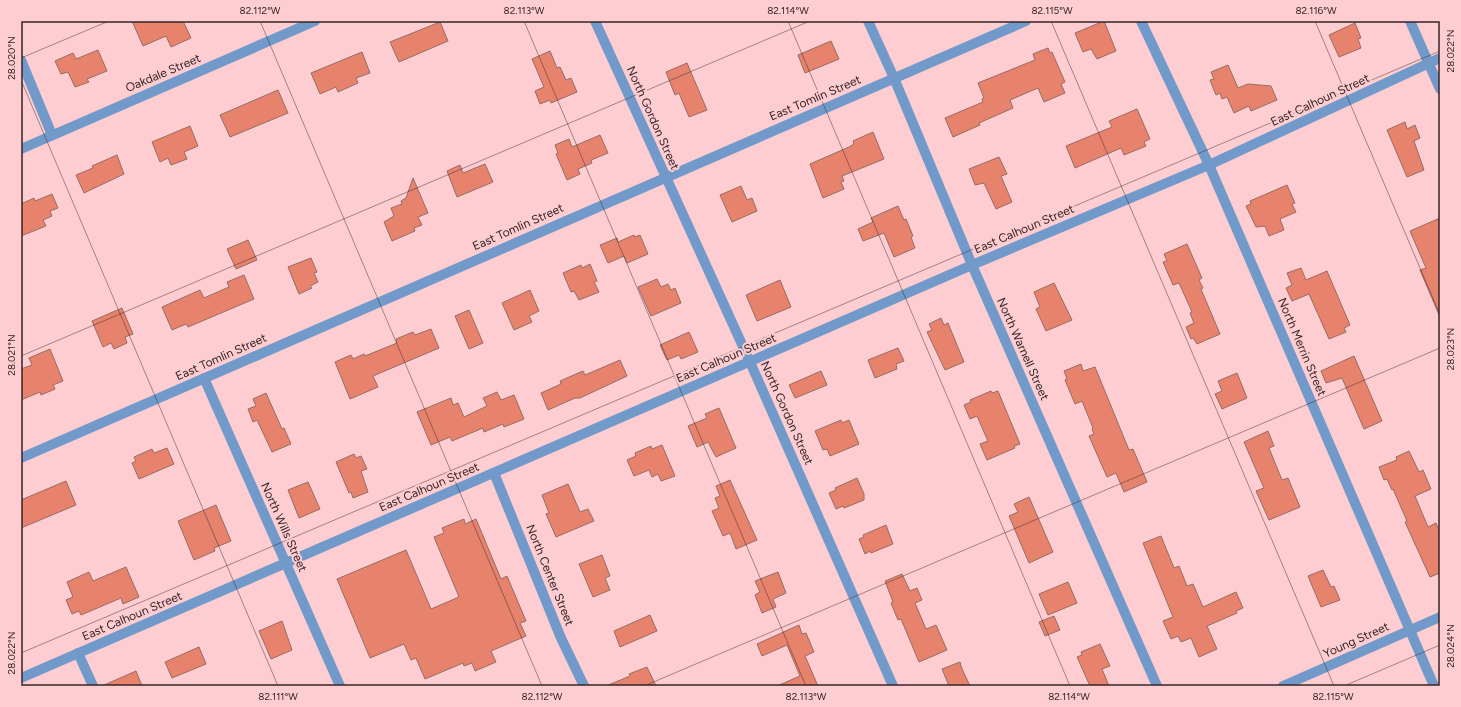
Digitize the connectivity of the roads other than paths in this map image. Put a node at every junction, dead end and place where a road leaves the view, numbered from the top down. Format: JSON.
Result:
{"nodes":[{"id":1,"x":315,"y":21,"type":"edge"},
{"id":2,"x":595,"y":21,"type":"edge"},
{"id":3,"x":868,"y":21,"type":"edge"},
{"id":4,"x":1026,"y":21,"type":"edge"},
{"id":5,"x":1141,"y":21,"type":"edge"},
{"id":6,"x":1410,"y":21,"type":"edge"},
{"id":7,"x":1440,"y":58,"type":"edge"},
{"id":8,"x":21,"y":60,"type":"edge"},
{"id":9,"x":1429,"y":63,"type":"junction"},
{"id":10,"x":894,"y":78,"type":"junction"},
{"id":11,"x":1440,"y":89,"type":"edge"},
{"id":12,"x":52,"y":135,"type":"junction"},
{"id":13,"x":21,"y":149,"type":"edge"},
{"id":14,"x":1210,"y":165,"type":"junction"},
{"id":15,"x":666,"y":177,"type":"junction"},
{"id":16,"x":972,"y":265,"type":"junction"},
{"id":17,"x":750,"y":362,"type":"junction"},
{"id":18,"x":204,"y":378,"type":"junction"},
{"id":19,"x":21,"y":458,"type":"edge"},
{"id":20,"x":494,"y":473,"type":"junction"},
{"id":21,"x":286,"y":563,"type":"junction"},
{"id":22,"x":1440,"y":617,"type":"edge"},
{"id":23,"x":1409,"y":631,"type":"junction"},
{"id":24,"x":78,"y":653,"type":"junction"},
{"id":25,"x":21,"y":678,"type":"edge"},
{"id":26,"x":93,"y":686,"type":"edge"},
{"id":27,"x":340,"y":686,"type":"edge"},
{"id":28,"x":584,"y":686,"type":"edge"},
{"id":29,"x":893,"y":686,"type":"edge"},
{"id":30,"x":1157,"y":686,"type":"edge"},
{"id":31,"x":1283,"y":686,"type":"edge"},
{"id":32,"x":1434,"y":686,"type":"edge"}],
"edges":[{"from":1,"to":12,"type":"street","name":"Oakdale Street"},
{"from":2,"to":15,"type":"street","name":"North Gordon Street"},
{"from":3,"to":10,"type":"street","name":"North Warnell Street"},
{"from":4,"to":10,"type":"street","name":"East Tomlin Street"},
{"from":5,"to":14,"type":"street","name":"North Merrin Street"},
{"from":6,"to":9,"type":"street"},
{"from":7,"to":9,"type":"street","name":"East Calhoun Street"},
{"from":8,"to":12,"type":"street"},
{"from":9,"to":11,"type":"street"},
{"from":9,"to":14,"type":"street","name":"East Calhoun Street"},
{"from":10,"to":15,"type":"street","name":"East Tomlin Street"},
{"from":10,"to":16,"type":"street","name":"North Warnell Street"},
{"from":12,"to":13,"type":"street","name":"Oakdale Street"},
{"from":14,"to":16,"type":"street","name":"East Calhoun Street"},
{"from":14,"to":23,"type":"street","name":"North Merrin Street"},
{"from":15,"to":17,"type":"street","name":"North Gordon Street"},
{"from":15,"to":18,"type":"street","name":"East Tomlin Street"},
{"from":16,"to":17,"type":"street","name":"East Calhoun Street"},
{"from":16,"to":30,"type":"street","name":"North Warnell Street"},
{"from":17,"to":20,"type":"street","name":"East Calhoun Street"},
{"from":17,"to":29,"type":"street","name":"North Gordon Street"},
{"from":18,"to":19,"type":"street","name":"East Tomlin Street"},
{"from":18,"to":21,"type":"street","name":"North Wills Street"},
{"from":20,"to":21,"type":"street","name":"East Calhoun Street"},
{"from":20,"to":28,"type":"street","name":"North Center Street"},
{"from":21,"to":24,"type":"street","name":"East Calhoun Street"},
{"from":21,"to":27,"type":"street","name":"North Wills Street"},
{"from":22,"to":23,"type":"street","name":"Young Street"},
{"from":23,"to":31,"type":"street","name":"Young Street"},
{"from":23,"to":32,"type":"street","name":"North Merrin Street"},
{"from":24,"to":25,"type":"street","name":"East Calhoun Street"},
{"from":24,"to":26,"type":"street"}]}
